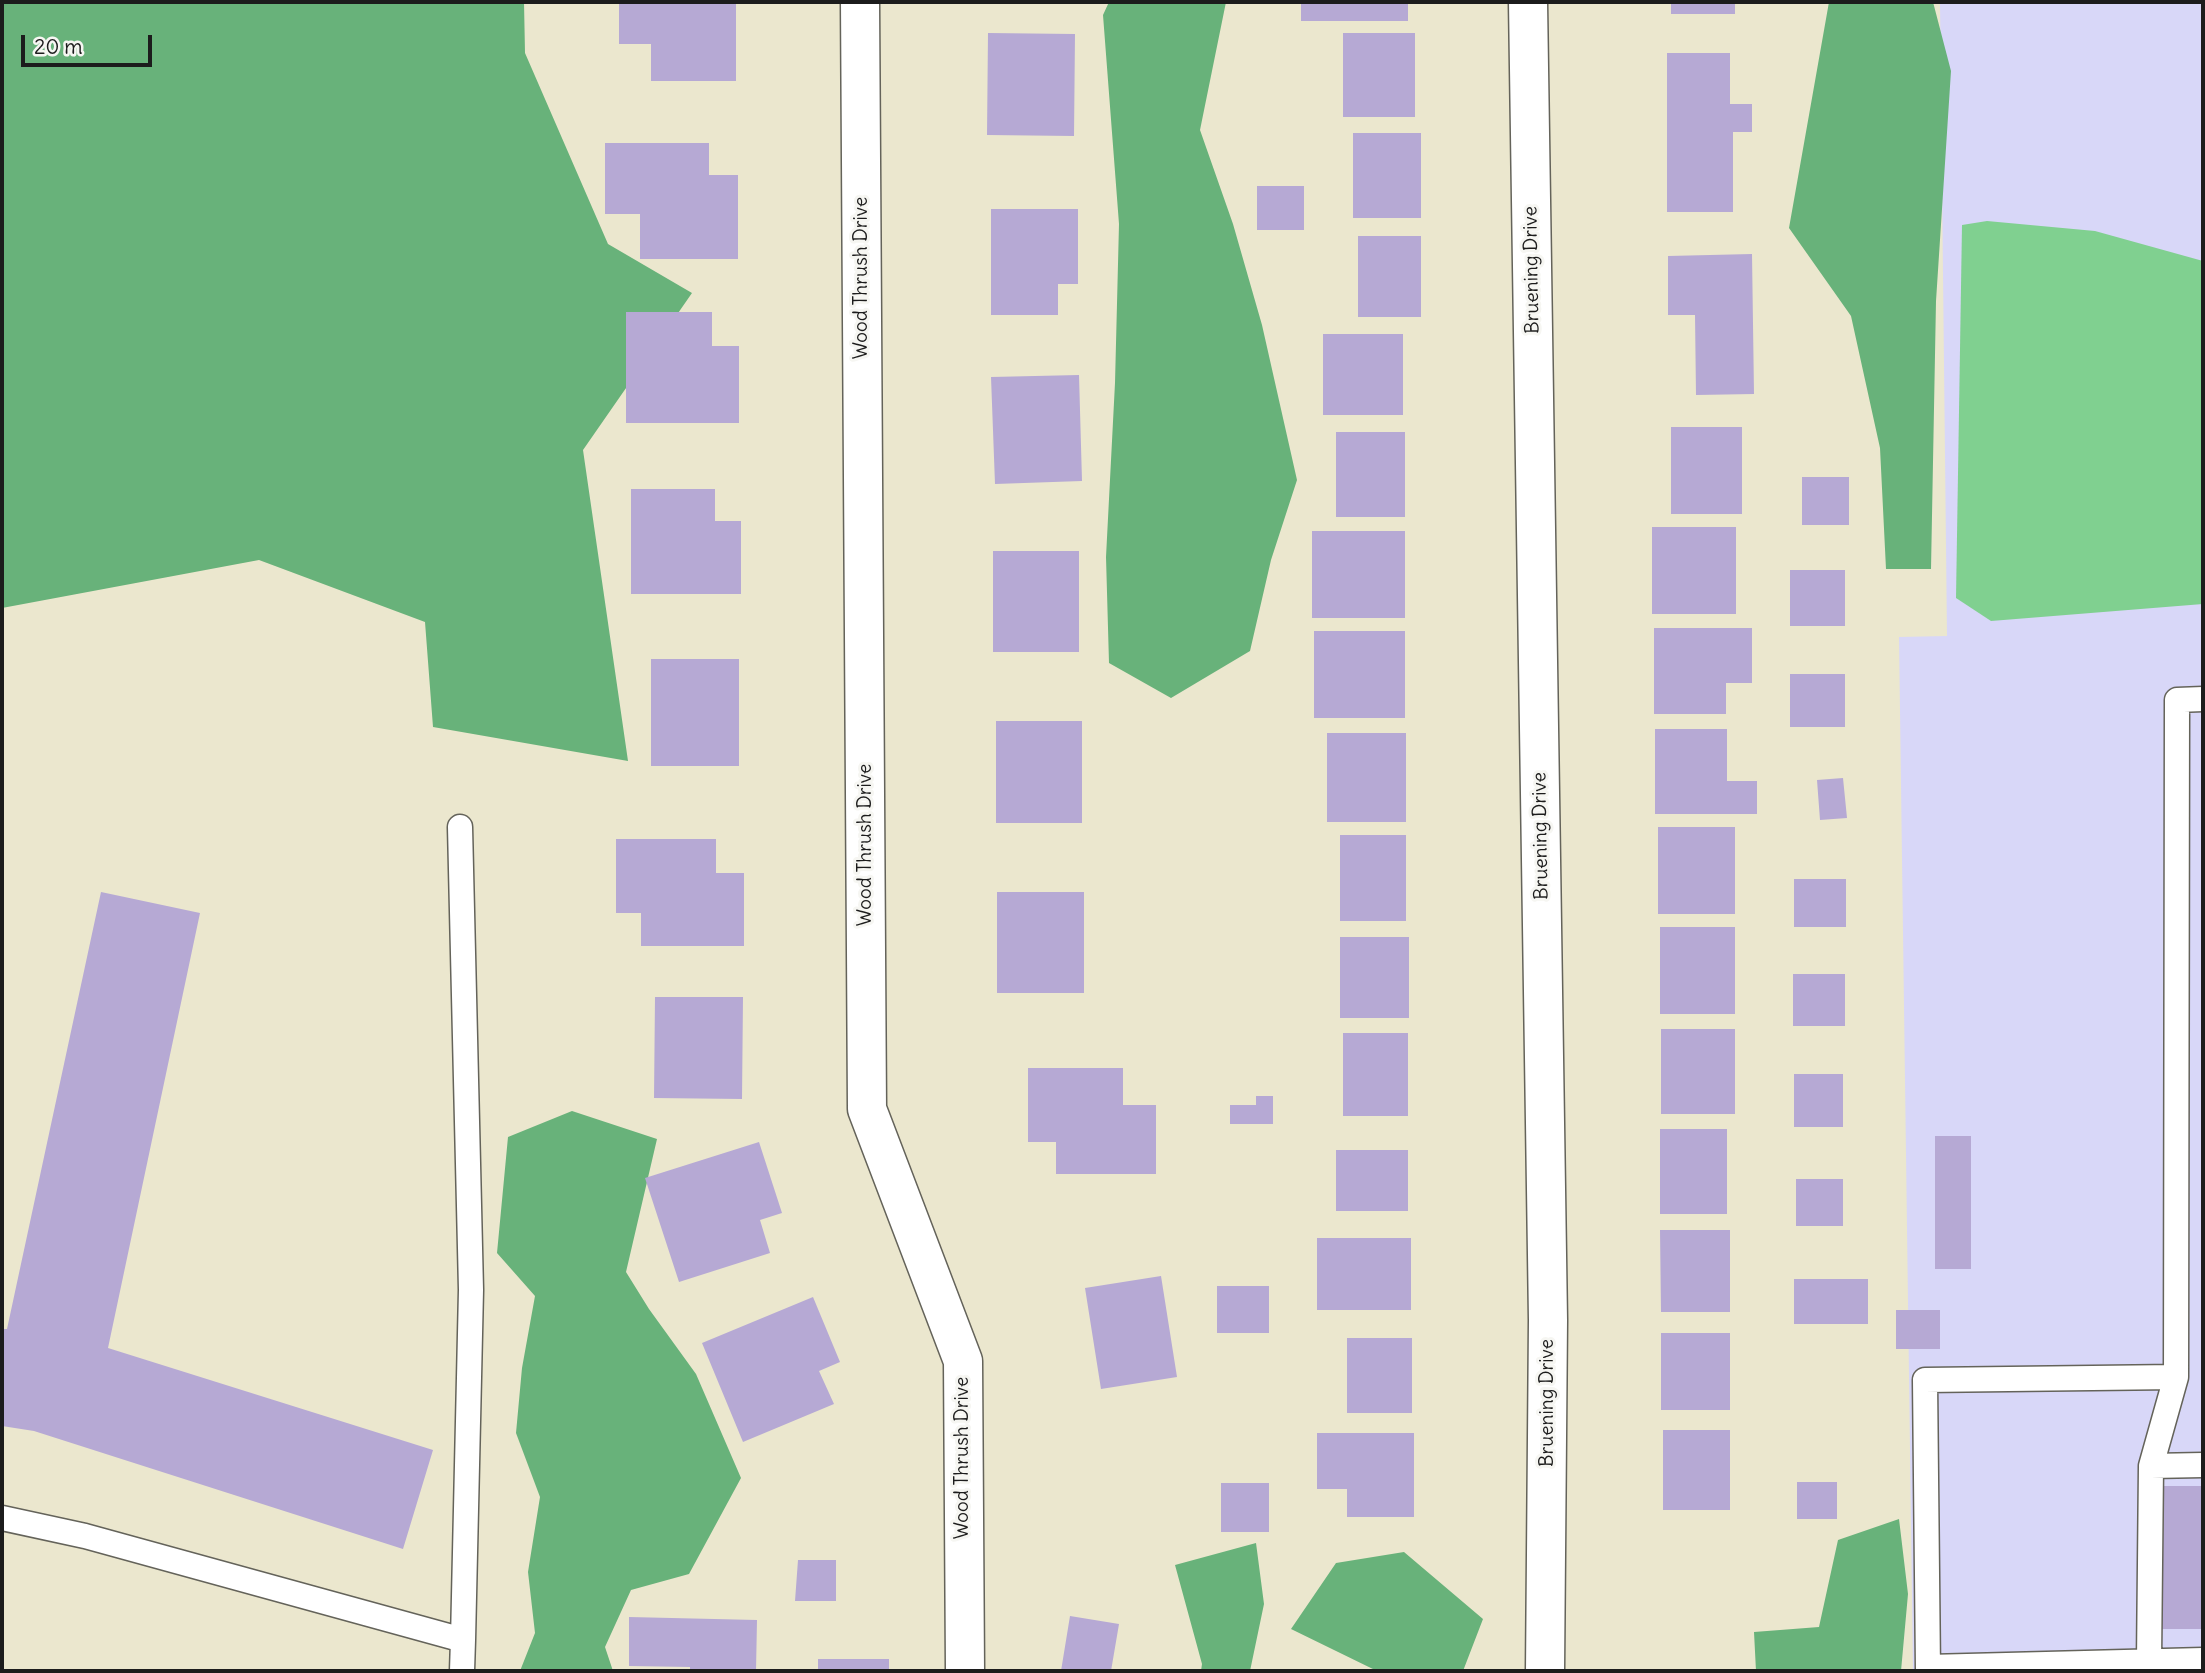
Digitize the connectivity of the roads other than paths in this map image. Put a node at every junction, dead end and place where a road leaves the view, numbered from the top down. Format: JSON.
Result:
{"nodes":[{"id":1,"x":860,"y":2,"type":"edge"},
{"id":2,"x":1528,"y":2,"type":"edge"},
{"id":3,"x":2203,"y":699,"type":"edge"},
{"id":4,"x":460,"y":827,"type":"dead end"},
{"id":5,"x":2176,"y":1377,"type":"junction"},
{"id":6,"x":2203,"y":1465,"type":"edge"},
{"id":7,"x":2151,"y":1466,"type":"junction"},
{"id":8,"x":2,"y":1518,"type":"edge"},
{"id":9,"x":463,"y":1640,"type":"junction"},
{"id":10,"x":2203,"y":1660,"type":"edge"},
{"id":11,"x":2149,"y":1661,"type":"junction"},
{"id":12,"x":1928,"y":1669,"type":"edge"},
{"id":13,"x":462,"y":1671,"type":"edge"},
{"id":14,"x":965,"y":1671,"type":"edge"},
{"id":15,"x":1545,"y":1671,"type":"edge"}],
"edges":[{"from":1,"to":14,"type":"street","name":"Wood Thrush Drive"},
{"from":2,"to":15,"type":"street","name":"Bruening Drive"},
{"from":3,"to":5,"type":"lane"},
{"from":4,"to":9,"type":"lane"},
{"from":5,"to":7,"type":"lane"},
{"from":5,"to":12,"type":"lane"},
{"from":6,"to":7,"type":"lane"},
{"from":7,"to":11,"type":"lane"},
{"from":8,"to":9,"type":"lane"},
{"from":9,"to":13,"type":"lane"},
{"from":10,"to":11,"type":"lane"},
{"from":11,"to":12,"type":"lane"}]}
